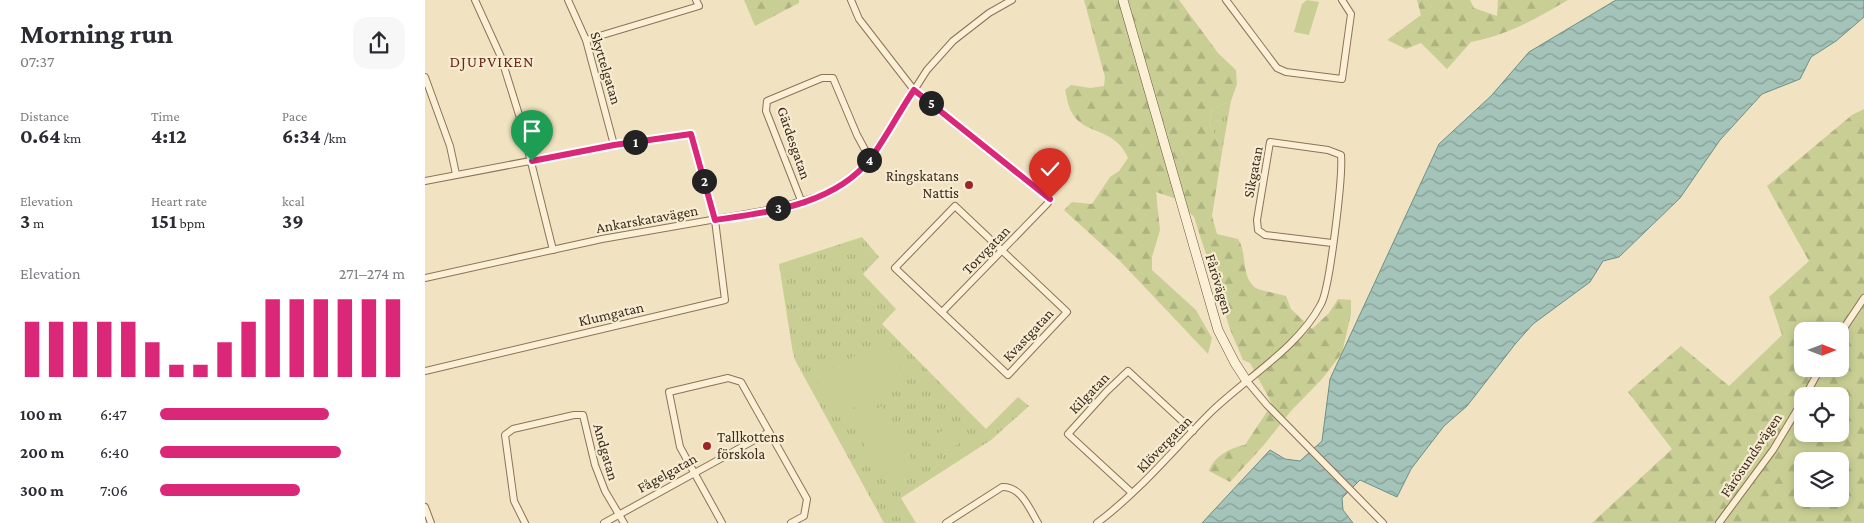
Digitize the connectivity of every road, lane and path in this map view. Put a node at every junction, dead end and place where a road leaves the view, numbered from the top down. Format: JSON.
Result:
{"nodes":[{"id":1,"x":475,"y":0,"type":"edge"},
{"id":2,"x":569,"y":0,"type":"edge"},
{"id":3,"x":696,"y":0,"type":"edge"},
{"id":4,"x":851,"y":0,"type":"edge"},
{"id":5,"x":1013,"y":0,"type":"edge"},
{"id":6,"x":1123,"y":0,"type":"edge"},
{"id":7,"x":1226,"y":0,"type":"edge"},
{"id":8,"x":1342,"y":0,"type":"edge"},
{"id":9,"x":586,"y":40,"type":"junction"},
{"id":10,"x":425,"y":77,"type":"edge"},
{"id":11,"x":914,"y":90,"type":"junction"},
{"id":12,"x":614,"y":145,"type":"junction"},
{"id":13,"x":870,"y":159,"type":"junction"},
{"id":14,"x":532,"y":161,"type":"junction"},
{"id":15,"x":456,"y":174,"type":"junction"},
{"id":16,"x":425,"y":181,"type":"edge"},
{"id":17,"x":802,"y":203,"type":"junction"},
{"id":18,"x":715,"y":220,"type":"junction"},
{"id":19,"x":1332,"y":243,"type":"junction"},
{"id":20,"x":553,"y":250,"type":"junction"},
{"id":21,"x":1003,"y":250,"type":"junction"},
{"id":22,"x":425,"y":278,"type":"edge"},
{"id":23,"x":1864,"y":298,"type":"edge"},
{"id":24,"x":942,"y":312,"type":"junction"},
{"id":25,"x":1848,"y":322,"type":"edge"},
{"id":26,"x":425,"y":371,"type":"edge"},
{"id":27,"x":1246,"y":380,"type":"junction"},
{"id":28,"x":1794,"y":415,"type":"edge"},
{"id":29,"x":1193,"y":431,"type":"junction"},
{"id":30,"x":769,"y":432,"type":"junction"},
{"id":31,"x":693,"y":473,"type":"junction"},
{"id":32,"x":1132,"y":494,"type":"junction"},
{"id":33,"x":425,"y":507,"type":"edge"},
{"id":34,"x":619,"y":514,"type":"junction"},
{"id":35,"x":431,"y":523,"type":"edge"},
{"id":36,"x":525,"y":523,"type":"edge"},
{"id":37,"x":603,"y":523,"type":"edge"},
{"id":38,"x":624,"y":523,"type":"edge"},
{"id":39,"x":722,"y":523,"type":"edge"},
{"id":40,"x":791,"y":523,"type":"edge"},
{"id":41,"x":946,"y":523,"type":"edge"},
{"id":42,"x":1038,"y":523,"type":"edge"},
{"id":43,"x":1097,"y":523,"type":"edge"},
{"id":44,"x":1383,"y":523,"type":"edge"},
{"id":45,"x":1719,"y":523,"type":"edge"}],
"edges":[{"from":1,"to":14,"type":"street"},
{"from":2,"to":9,"type":"street","name":"Skyttelgatan"},
{"from":3,"to":9,"type":"street"},
{"from":4,"to":11,"type":"street"},
{"from":5,"to":11,"type":"street","name":"Ankarskatavägen"},
{"from":6,"to":27,"type":"street","name":"Fårövägen"},
{"from":7,"to":8,"type":"street"},
{"from":9,"to":12,"type":"street","name":"Skyttelgatan"},
{"from":10,"to":15,"type":"street"},
{"from":11,"to":13,"type":"street","name":"Ankarskatavägen"},
{"from":11,"to":21,"type":"street","name":"Torvgatan"},
{"from":12,"to":14,"type":"street"},
{"from":12,"to":18,"type":"street"},
{"from":13,"to":17,"type":"street","name":"Ankarskatavägen"},
{"from":13,"to":17,"type":"street","name":"Gärdesgatan"},
{"from":14,"to":15,"type":"street"},
{"from":14,"to":20,"type":"street"},
{"from":15,"to":16,"type":"street"},
{"from":17,"to":18,"type":"street","name":"Ankarskatavägen"},
{"from":18,"to":20,"type":"street","name":"Ankarskatavägen"},
{"from":18,"to":26,"type":"street","name":"Klumgatan"},
{"from":19,"to":19,"type":"street","name":"Sikgatan"},
{"from":19,"to":27,"type":"street","name":"Sikgatan"},
{"from":20,"to":22,"type":"street","name":"Ankarskatavägen"},
{"from":21,"to":24,"type":"street","name":"Torvgatan"},
{"from":21,"to":24,"type":"street"},
{"from":21,"to":24,"type":"street","name":"Kvastgatan"},
{"from":23,"to":25,"type":"street"},
{"from":27,"to":29,"type":"street","name":"Klövergatan"},
{"from":27,"to":44,"type":"street","name":"Fårövägen"},
{"from":28,"to":45,"type":"street","name":"Fårösundsvägen"},
{"from":29,"to":32,"type":"street","name":"Klövergatan"},
{"from":29,"to":32,"type":"street","name":"Kilgatan"},
{"from":30,"to":31,"type":"street","name":"Fågelgatan"},
{"from":30,"to":31,"type":"street"},
{"from":30,"to":40,"type":"street"},
{"from":31,"to":34,"type":"street","name":"Fågelgatan"},
{"from":31,"to":39,"type":"street"},
{"from":32,"to":43,"type":"street","name":"Klövergatan"},
{"from":33,"to":35,"type":"street"},
{"from":34,"to":36,"type":"street","name":"Andgatan"},
{"from":34,"to":37,"type":"street","name":"Fågelgatan"},
{"from":34,"to":38,"type":"street"},
{"from":41,"to":42,"type":"street"}]}
